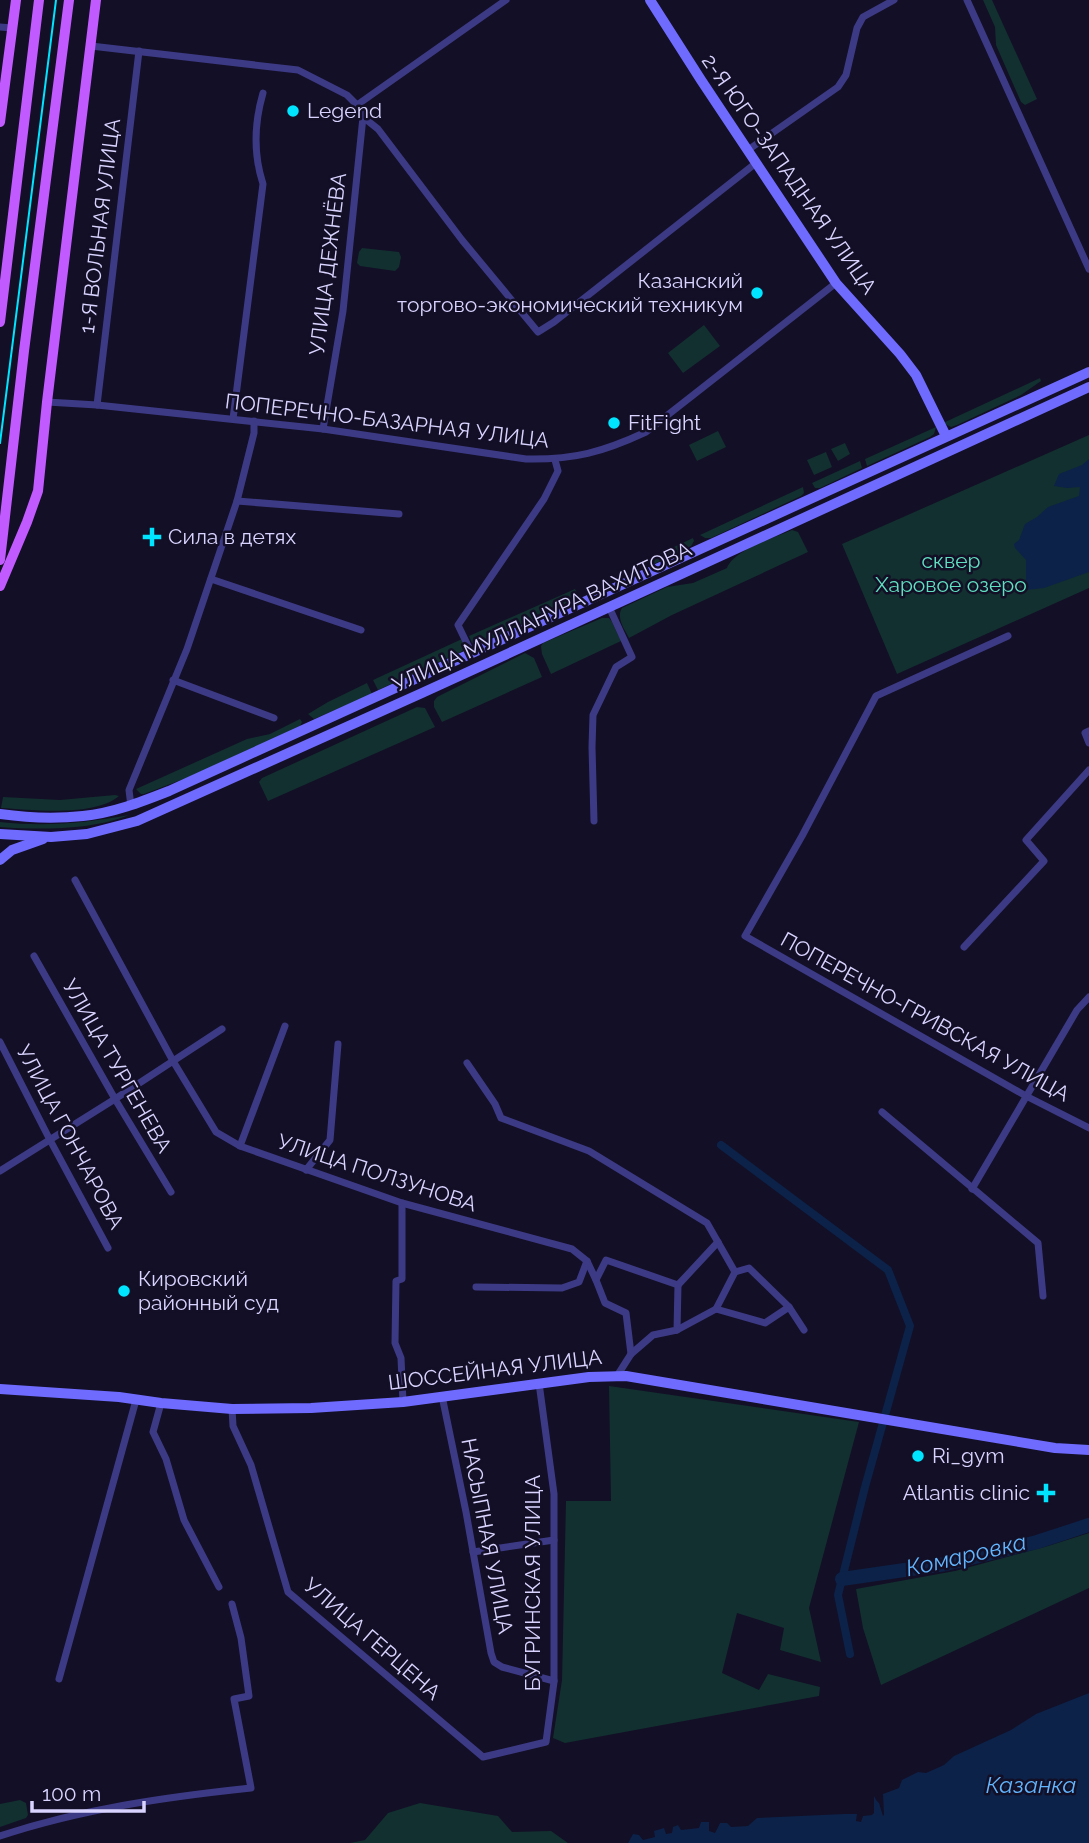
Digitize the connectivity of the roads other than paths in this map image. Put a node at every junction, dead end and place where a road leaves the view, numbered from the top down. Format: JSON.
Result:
{"nodes":[{"id":1,"x":16,"y":0,"type":"edge"},
{"id":2,"x":39,"y":0,"type":"edge"},
{"id":3,"x":69,"y":0,"type":"edge"},
{"id":4,"x":96,"y":0,"type":"edge"},
{"id":5,"x":506,"y":0,"type":"edge"},
{"id":6,"x":650,"y":0,"type":"edge"},
{"id":7,"x":894,"y":0,"type":"edge"},
{"id":8,"x":967,"y":0,"type":"edge"},
{"id":9,"x":0,"y":27,"type":"edge"},
{"id":10,"x":12,"y":28,"type":"junction"},
{"id":11,"x":91,"y":46,"type":"junction"},
{"id":12,"x":139,"y":51,"type":"junction"},
{"id":13,"x":263,"y":93,"type":"dead end"},
{"id":14,"x":357,"y":105,"type":"junction"},
{"id":15,"x":363,"y":117,"type":"junction"},
{"id":16,"x":0,"y":122,"type":"edge"},
{"id":17,"x":748,"y":150,"type":"junction"},
{"id":18,"x":756,"y":163,"type":"junction"},
{"id":19,"x":1089,"y":269,"type":"edge"},
{"id":20,"x":836,"y":283,"type":"junction"},
{"id":21,"x":0,"y":322,"type":"edge"},
{"id":22,"x":1089,"y":372,"type":"edge"},
{"id":23,"x":1089,"y":387,"type":"edge"},
{"id":24,"x":47,"y":402,"type":"junction"},
{"id":25,"x":97,"y":405,"type":"junction"},
{"id":26,"x":233,"y":419,"type":"junction"},
{"id":27,"x":254,"y":421,"type":"junction"},
{"id":28,"x":323,"y":429,"type":"junction"},
{"id":29,"x":946,"y":436,"type":"junction"},
{"id":30,"x":555,"y":460,"type":"junction"},
{"id":31,"x":237,"y":501,"type":"junction"},
{"id":32,"x":399,"y":514,"type":"dead end"},
{"id":33,"x":0,"y":560,"type":"edge"},
{"id":34,"x":211,"y":579,"type":"junction"},
{"id":35,"x":0,"y":586,"type":"edge"},
{"id":36,"x":610,"y":607,"type":"junction"},
{"id":37,"x":361,"y":630,"type":"dead end"},
{"id":38,"x":1008,"y":636,"type":"dead end"},
{"id":39,"x":471,"y":654,"type":"junction"},
{"id":40,"x":173,"y":680,"type":"junction"},
{"id":41,"x":274,"y":718,"type":"dead end"},
{"id":42,"x":1087,"y":732,"type":"edge"},
{"id":43,"x":1089,"y":743,"type":"edge"},
{"id":44,"x":1089,"y":770,"type":"edge"},
{"id":45,"x":131,"y":806,"type":"junction"},
{"id":46,"x":0,"y":814,"type":"edge"},
{"id":47,"x":594,"y":821,"type":"dead end"},
{"id":48,"x":0,"y":834,"type":"edge"},
{"id":49,"x":51,"y":837,"type":"junction"},
{"id":50,"x":0,"y":860,"type":"edge"},
{"id":51,"x":75,"y":880,"type":"dead end"},
{"id":52,"x":964,"y":947,"type":"dead end"},
{"id":53,"x":34,"y":957,"type":"dead end"},
{"id":54,"x":1089,"y":997,"type":"edge"},
{"id":55,"x":285,"y":1026,"type":"dead end"},
{"id":56,"x":222,"y":1029,"type":"dead end"},
{"id":57,"x":0,"y":1042,"type":"edge"},
{"id":58,"x":338,"y":1044,"type":"dead end"},
{"id":59,"x":173,"y":1061,"type":"junction"},
{"id":60,"x":467,"y":1063,"type":"dead end"},
{"id":61,"x":1026,"y":1096,"type":"junction"},
{"id":62,"x":115,"y":1099,"type":"junction"},
{"id":63,"x":882,"y":1112,"type":"dead end"},
{"id":64,"x":1089,"y":1128,"type":"edge"},
{"id":65,"x":50,"y":1140,"type":"junction"},
{"id":66,"x":240,"y":1146,"type":"junction"},
{"id":67,"x":306,"y":1170,"type":"junction"},
{"id":68,"x":0,"y":1171,"type":"edge"},
{"id":69,"x":972,"y":1189,"type":"junction"},
{"id":70,"x":171,"y":1192,"type":"dead end"},
{"id":71,"x":402,"y":1203,"type":"junction"},
{"id":72,"x":718,"y":1242,"type":"junction"},
{"id":73,"x":108,"y":1248,"type":"dead end"},
{"id":74,"x":587,"y":1261,"type":"junction"},
{"id":75,"x":735,"y":1272,"type":"junction"},
{"id":76,"x":596,"y":1280,"type":"junction"},
{"id":77,"x":678,"y":1285,"type":"junction"},
{"id":78,"x":476,"y":1287,"type":"dead end"},
{"id":79,"x":1043,"y":1296,"type":"dead end"},
{"id":80,"x":789,"y":1307,"type":"junction"},
{"id":81,"x":716,"y":1308,"type":"junction"},
{"id":82,"x":677,"y":1330,"type":"junction"},
{"id":83,"x":804,"y":1330,"type":"dead end"},
{"id":84,"x":631,"y":1354,"type":"junction"},
{"id":85,"x":617,"y":1376,"type":"junction"},
{"id":86,"x":539,"y":1383,"type":"junction"},
{"id":87,"x":0,"y":1389,"type":"edge"},
{"id":88,"x":442,"y":1396,"type":"junction"},
{"id":89,"x":136,"y":1399,"type":"junction"},
{"id":90,"x":403,"y":1402,"type":"junction"},
{"id":91,"x":161,"y":1403,"type":"junction"},
{"id":92,"x":232,"y":1409,"type":"junction"},
{"id":93,"x":1089,"y":1450,"type":"edge"},
{"id":94,"x":554,"y":1540,"type":"junction"},
{"id":95,"x":474,"y":1552,"type":"junction"},
{"id":96,"x":219,"y":1587,"type":"dead end"},
{"id":97,"x":232,"y":1604,"type":"dead end"},
{"id":98,"x":59,"y":1679,"type":"dead end"},
{"id":99,"x":554,"y":1681,"type":"junction"},
{"id":100,"x":546,"y":1742,"type":"joint"},
{"id":101,"x":0,"y":1836,"type":"edge"}],
"edges":[{"from":1,"to":10,"type":"main road"},
{"from":2,"to":21,"type":"main road"},
{"from":3,"to":33,"type":"main road"},
{"from":4,"to":11,"type":"main road"},
{"from":5,"to":14,"type":"street"},
{"from":6,"to":17,"type":"main road","name":"2-Я ЮГО-ЗАПАДНАЯ УЛИЦА"},
{"from":7,"to":17,"type":"street"},
{"from":8,"to":19,"type":"street"},
{"from":9,"to":10,"type":"street"},
{"from":10,"to":16,"type":"main road"},
{"from":11,"to":12,"type":"street"},
{"from":11,"to":24,"type":"main road"},
{"from":12,"to":14,"type":"street"},
{"from":12,"to":25,"type":"street","name":"1-Я ВОЛЬНАЯ УЛИЦА"},
{"from":13,"to":26,"type":"street"},
{"from":14,"to":15,"type":"street"},
{"from":15,"to":18,"type":"street"},
{"from":15,"to":28,"type":"street","name":"УЛИЦА ДЕЖНЁВА"},
{"from":17,"to":18,"type":"main road","name":"2-Я ЮГО-ЗАПАДНАЯ УЛИЦА"},
{"from":18,"to":20,"type":"main road","name":"2-Я ЮГО-ЗАПАДНАЯ УЛИЦА"},
{"from":20,"to":29,"type":"main road","name":"2-Я ЮГО-ЗАПАДНАЯ УЛИЦА"},
{"from":20,"to":30,"type":"street","name":"ПОПЕРЕЧНО-БАЗАРНАЯ УЛИЦА"},
{"from":22,"to":29,"type":"main road","name":"УЛИЦА МУЛЛАНУРА ВАХИТОВА"},
{"from":23,"to":36,"type":"main road","name":"УЛИЦА МУЛЛАНУРА ВАХИТОВА"},
{"from":24,"to":25,"type":"street","name":"ПОПЕРЕЧНО-БАЗАРНАЯ УЛИЦА"},
{"from":24,"to":35,"type":"main road"},
{"from":25,"to":26,"type":"street","name":"ПОПЕРЕЧНО-БАЗАРНАЯ УЛИЦА"},
{"from":26,"to":27,"type":"street","name":"ПОПЕРЕЧНО-БАЗАРНАЯ УЛИЦА"},
{"from":27,"to":28,"type":"street","name":"ПОПЕРЕЧНО-БАЗАРНАЯ УЛИЦА"},
{"from":27,"to":31,"type":"street"},
{"from":28,"to":30,"type":"street","name":"ПОПЕРЕЧНО-БАЗАРНАЯ УЛИЦА"},
{"from":29,"to":39,"type":"main road","name":"УЛИЦА МУЛЛАНУРА ВАХИТОВА"},
{"from":30,"to":39,"type":"street"},
{"from":31,"to":32,"type":"street"},
{"from":31,"to":34,"type":"street"},
{"from":34,"to":37,"type":"street"},
{"from":34,"to":40,"type":"street"},
{"from":36,"to":47,"type":"street"},
{"from":36,"to":49,"type":"main road","name":"УЛИЦА МУЛЛАНУРА ВАХИТОВА"},
{"from":38,"to":61,"type":"street","name":"ПОПЕРЕЧНО-ГРИВСКАЯ УЛИЦА"},
{"from":39,"to":45,"type":"main road","name":"УЛИЦА МУЛЛАНУРА ВАХИТОВА"},
{"from":40,"to":41,"type":"street"},
{"from":40,"to":45,"type":"street"},
{"from":42,"to":43,"type":"street"},
{"from":44,"to":52,"type":"street"},
{"from":45,"to":46,"type":"main road","name":"УЛИЦА МУЛЛАНУРА ВАХИТОВА"},
{"from":48,"to":49,"type":"main road","name":"УЛИЦА МУЛЛАНУРА ВАХИТОВА"},
{"from":49,"to":50,"type":"main road"},
{"from":51,"to":59,"type":"street","name":"УЛИЦА ПОЛЗУНОВА"},
{"from":53,"to":62,"type":"street","name":"УЛИЦА ТУРГЕНЕВА"},
{"from":54,"to":61,"type":"street"},
{"from":55,"to":66,"type":"street"},
{"from":56,"to":59,"type":"street"},
{"from":57,"to":65,"type":"street","name":"УЛИЦА ГОНЧАРОВА"},
{"from":58,"to":67,"type":"street"},
{"from":59,"to":62,"type":"street"},
{"from":59,"to":66,"type":"street","name":"УЛИЦА ПОЛЗУНОВА"},
{"from":60,"to":72,"type":"street"},
{"from":61,"to":64,"type":"street","name":"ПОПЕРЕЧНО-ГРИВСКАЯ УЛИЦА"},
{"from":61,"to":69,"type":"street"},
{"from":62,"to":65,"type":"street"},
{"from":62,"to":70,"type":"street","name":"УЛИЦА ТУРГЕНЕВА"},
{"from":63,"to":69,"type":"street"},
{"from":65,"to":68,"type":"street"},
{"from":65,"to":73,"type":"street","name":"УЛИЦА ГОНЧАРОВА"},
{"from":66,"to":67,"type":"street","name":"УЛИЦА ПОЛЗУНОВА"},
{"from":67,"to":71,"type":"street","name":"УЛИЦА ПОЛЗУНОВА"},
{"from":69,"to":79,"type":"street"},
{"from":71,"to":74,"type":"street","name":"УЛИЦА ПОЛЗУНОВА"},
{"from":71,"to":90,"type":"street"},
{"from":72,"to":75,"type":"street"},
{"from":72,"to":77,"type":"street"},
{"from":74,"to":76,"type":"street"},
{"from":74,"to":78,"type":"street"},
{"from":75,"to":80,"type":"street"},
{"from":75,"to":81,"type":"street"},
{"from":76,"to":77,"type":"street"},
{"from":76,"to":84,"type":"street"},
{"from":77,"to":82,"type":"street"},
{"from":80,"to":81,"type":"street"},
{"from":80,"to":83,"type":"street"},
{"from":81,"to":82,"type":"street"},
{"from":82,"to":84,"type":"street"},
{"from":84,"to":85,"type":"street"},
{"from":85,"to":86,"type":"main road","name":"ШОССЕЙНАЯ УЛИЦА"},
{"from":85,"to":93,"type":"main road","name":"ШОССЕЙНАЯ УЛИЦА"},
{"from":86,"to":88,"type":"main road","name":"ШОССЕЙНАЯ УЛИЦА"},
{"from":86,"to":94,"type":"street","name":"БУГРИНСКАЯ УЛИЦА"},
{"from":87,"to":89,"type":"main road","name":"ШОССЕЙНАЯ УЛИЦА"},
{"from":88,"to":90,"type":"main road","name":"ШОССЕЙНАЯ УЛИЦА"},
{"from":88,"to":95,"type":"street","name":"НАСЫПНАЯ УЛИЦА"},
{"from":89,"to":91,"type":"main road","name":"ШОССЕЙНАЯ УЛИЦА"},
{"from":89,"to":98,"type":"street"},
{"from":90,"to":92,"type":"main road","name":"ШОССЕЙНАЯ УЛИЦА"},
{"from":91,"to":92,"type":"main road","name":"ШОССЕЙНАЯ УЛИЦА"},
{"from":91,"to":96,"type":"street"},
{"from":92,"to":100,"type":"street","name":"УЛИЦА ГЕРЦЕНА"},
{"from":94,"to":95,"type":"street"},
{"from":94,"to":99,"type":"street","name":"БУГРИНСКАЯ УЛИЦА"},
{"from":95,"to":99,"type":"street","name":"НАСЫПНАЯ УЛИЦА"},
{"from":97,"to":101,"type":"street"},
{"from":99,"to":100,"type":"street","name":"БУГРИНСКАЯ УЛИЦА"}]}
